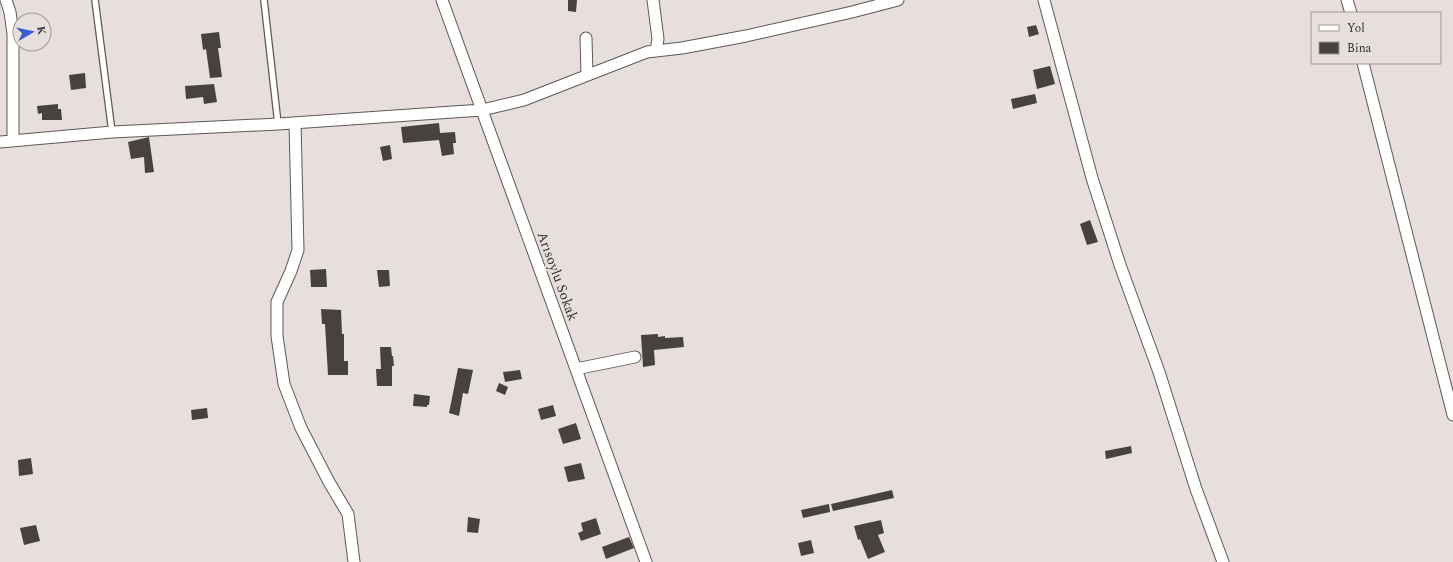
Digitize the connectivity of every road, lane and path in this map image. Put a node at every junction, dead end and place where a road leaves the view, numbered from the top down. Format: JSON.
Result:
{"nodes":[{"id":1,"x":6,"y":0,"type":"edge"},
{"id":2,"x":95,"y":0,"type":"edge"},
{"id":3,"x":264,"y":0,"type":"edge"},
{"id":4,"x":442,"y":0,"type":"edge"},
{"id":5,"x":653,"y":0,"type":"edge"},
{"id":6,"x":898,"y":0,"type":"edge"},
{"id":7,"x":1044,"y":0,"type":"edge"},
{"id":8,"x":1347,"y":0,"type":"edge"},
{"id":9,"x":1350,"y":12,"type":"edge"},
{"id":10,"x":586,"y":38,"type":"dead end"},
{"id":11,"x":656,"y":51,"type":"junction"},
{"id":12,"x":1363,"y":64,"type":"edge"},
{"id":13,"x":587,"y":75,"type":"junction"},
{"id":14,"x":482,"y":110,"type":"junction"},
{"id":15,"x":295,"y":123,"type":"junction"},
{"id":16,"x":278,"y":124,"type":"junction"},
{"id":17,"x":112,"y":132,"type":"junction"},
{"id":18,"x":13,"y":141,"type":"junction"},
{"id":19,"x":0,"y":142,"type":"edge"},
{"id":20,"x":635,"y":357,"type":"dead end"},
{"id":21,"x":576,"y":369,"type":"junction"},
{"id":22,"x":1453,"y":415,"type":"edge"},
{"id":23,"x":354,"y":562,"type":"edge"},
{"id":24,"x":646,"y":562,"type":"edge"},
{"id":25,"x":1223,"y":562,"type":"edge"}],
"edges":[{"from":1,"to":18,"type":"street"},
{"from":2,"to":17,"type":"lane"},
{"from":3,"to":16,"type":"lane"},
{"from":4,"to":14,"type":"street","name":"Arısoylu Sokak"},
{"from":5,"to":11,"type":"street"},
{"from":6,"to":11,"type":"street"},
{"from":7,"to":25,"type":"street"},
{"from":8,"to":9,"type":"street"},
{"from":10,"to":13,"type":"street"},
{"from":11,"to":13,"type":"street"},
{"from":12,"to":22,"type":"street"},
{"from":13,"to":14,"type":"street"},
{"from":14,"to":15,"type":"street"},
{"from":14,"to":21,"type":"street","name":"Arısoylu Sokak"},
{"from":15,"to":16,"type":"street"},
{"from":15,"to":23,"type":"street"},
{"from":16,"to":17,"type":"street"},
{"from":17,"to":18,"type":"street"},
{"from":18,"to":19,"type":"street"},
{"from":20,"to":21,"type":"street"},
{"from":21,"to":24,"type":"street","name":"Arısoylu Sokak"}]}
